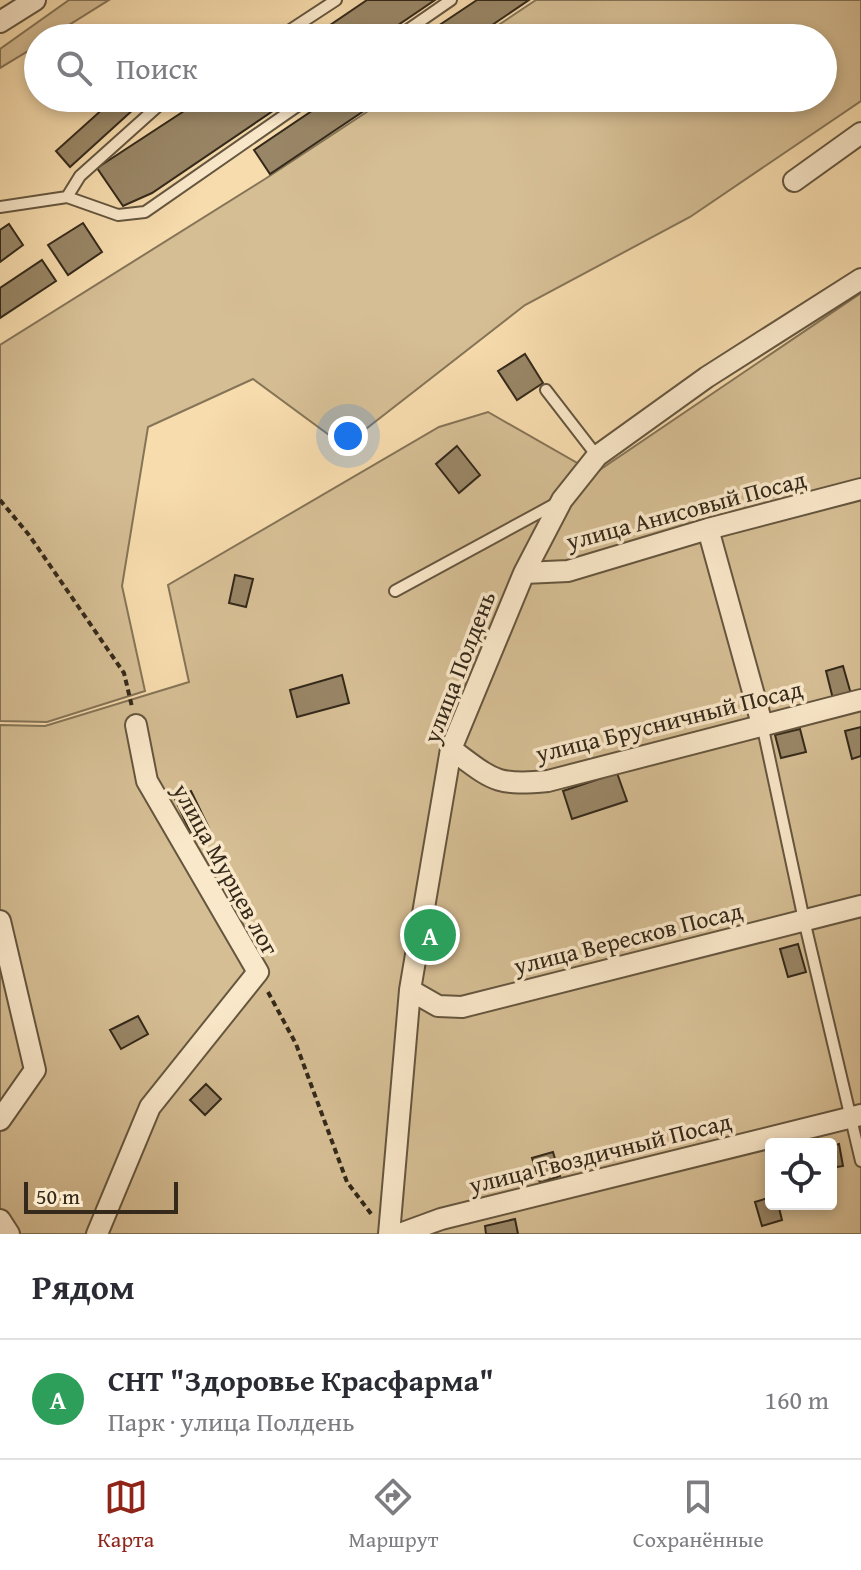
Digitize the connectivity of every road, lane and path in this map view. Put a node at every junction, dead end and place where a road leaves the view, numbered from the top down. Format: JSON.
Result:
{"nodes":[{"id":1,"x":35,"y":0,"type":"edge"},
{"id":2,"x":336,"y":0,"type":"edge"},
{"id":3,"x":451,"y":0,"type":"edge"},
{"id":4,"x":7,"y":14,"type":"edge"},
{"id":5,"x":299,"y":24,"type":"edge"},
{"id":6,"x":416,"y":24,"type":"edge"},
{"id":7,"x":151,"y":112,"type":"edge"},
{"id":8,"x":289,"y":112,"type":"edge"},
{"id":9,"x":861,"y":133,"type":"edge"},
{"id":10,"x":794,"y":181,"type":"dead end"},
{"id":11,"x":67,"y":197,"type":"junction"},
{"id":12,"x":0,"y":207,"type":"edge"},
{"id":13,"x":861,"y":279,"type":"edge"},
{"id":14,"x":546,"y":390,"type":"dead end"},
{"id":15,"x":597,"y":456,"type":"junction"},
{"id":16,"x":861,"y":489,"type":"edge"},
{"id":17,"x":0,"y":500,"type":"edge"},
{"id":18,"x":562,"y":500,"type":"junction"},
{"id":19,"x":708,"y":529,"type":"junction"},
{"id":20,"x":524,"y":573,"type":"junction"},
{"id":21,"x":395,"y":591,"type":"dead end"},
{"id":22,"x":861,"y":700,"type":"edge"},
{"id":23,"x":762,"y":724,"type":"junction"},
{"id":24,"x":136,"y":725,"type":"joint"},
{"id":25,"x":451,"y":749,"type":"junction"},
{"id":26,"x":861,"y":906,"type":"edge"},
{"id":27,"x":804,"y":920,"type":"junction"},
{"id":28,"x":0,"y":921,"type":"edge"},
{"id":29,"x":258,"y":972,"type":"junction"},
{"id":30,"x":410,"y":990,"type":"junction"},
{"id":31,"x":856,"y":1116,"type":"edge"},
{"id":32,"x":0,"y":1120,"type":"edge"},
{"id":33,"x":861,"y":1161,"type":"edge"},
{"id":34,"x":0,"y":1220,"type":"edge"},
{"id":35,"x":384,"y":1229,"type":"edge"},
{"id":36,"x":9,"y":1234,"type":"edge"},
{"id":37,"x":97,"y":1234,"type":"edge"},
{"id":38,"x":400,"y":1234,"type":"edge"}],
"edges":[{"from":1,"to":4,"type":"street"},
{"from":2,"to":5,"type":"lane"},
{"from":3,"to":6,"type":"lane"},
{"from":7,"to":11,"type":"lane"},
{"from":8,"to":11,"type":"lane"},
{"from":9,"to":10,"type":"street"},
{"from":11,"to":12,"type":"lane"},
{"from":13,"to":15,"type":"street","name":"улица Полдень"},
{"from":14,"to":15,"type":"lane"},
{"from":15,"to":18,"type":"street","name":"улица Полдень"},
{"from":16,"to":19,"type":"street","name":"улица Анисовый Посад"},
{"from":17,"to":24,"type":"path"},
{"from":18,"to":20,"type":"street","name":"улица Полдень"},
{"from":18,"to":21,"type":"lane"},
{"from":19,"to":20,"type":"street","name":"улица Анисовый Посад"},
{"from":19,"to":23,"type":"street"},
{"from":20,"to":25,"type":"street","name":"улица Полдень"},
{"from":22,"to":23,"type":"street","name":"улица Брусничный Посад"},
{"from":23,"to":25,"type":"street","name":"улица Брусничный Посад"},
{"from":23,"to":27,"type":"lane"},
{"from":24,"to":29,"type":"street","name":"улица Мурцев лог"},
{"from":25,"to":30,"type":"street","name":"улица Полдень"},
{"from":26,"to":27,"type":"street","name":"улица Вересков Посад"},
{"from":27,"to":30,"type":"street","name":"улица Вересков Посад"},
{"from":27,"to":31,"type":"lane"},
{"from":28,"to":32,"type":"street"},
{"from":29,"to":35,"type":"path"},
{"from":29,"to":37,"type":"street","name":"улица Мурцев лог"},
{"from":30,"to":35,"type":"street","name":"улица Полдень"},
{"from":31,"to":33,"type":"lane"},
{"from":31,"to":38,"type":"street","name":"улица Гвоздичный Посад"},
{"from":34,"to":36,"type":"street"}]}
